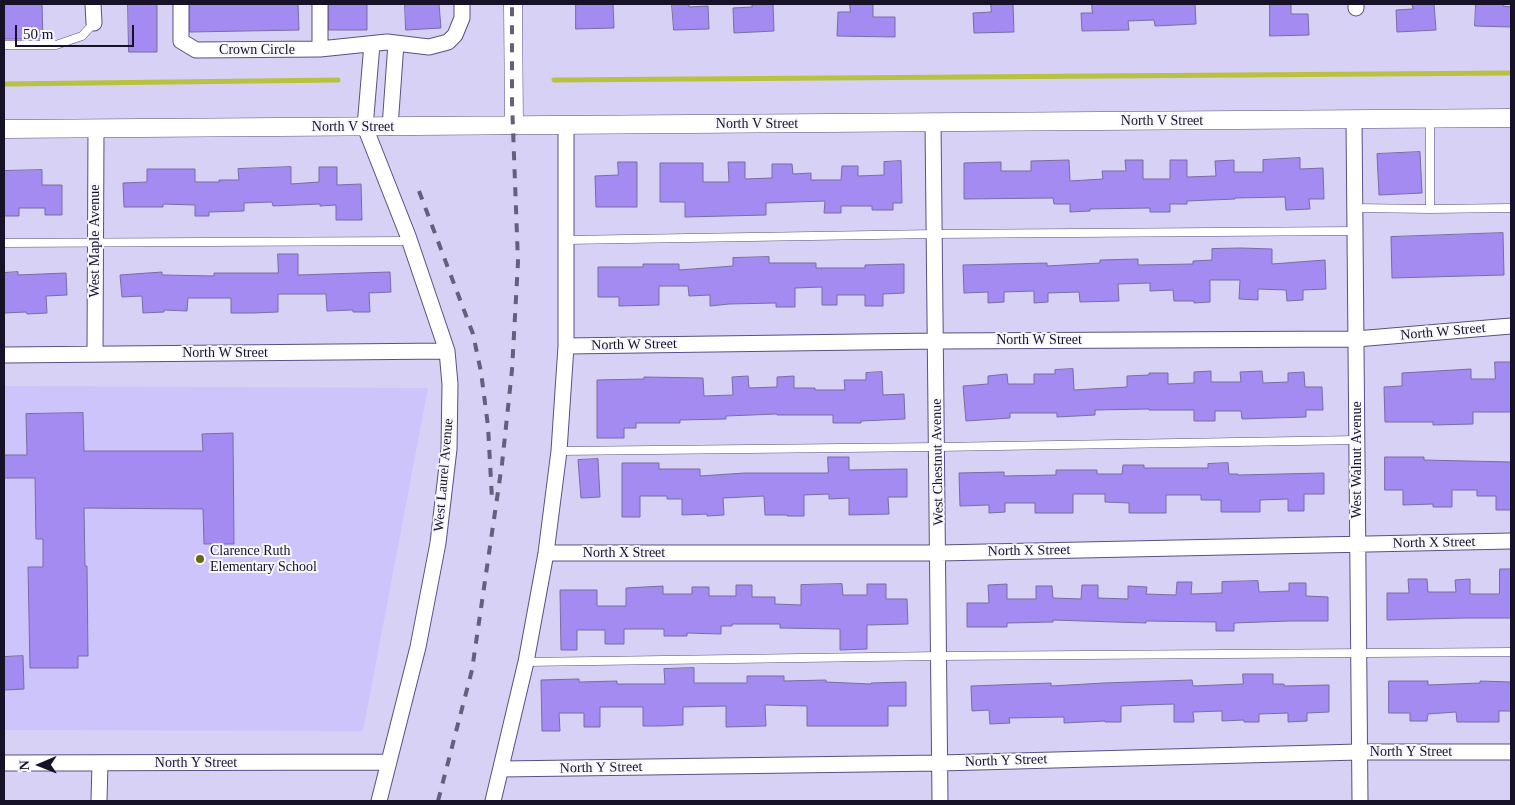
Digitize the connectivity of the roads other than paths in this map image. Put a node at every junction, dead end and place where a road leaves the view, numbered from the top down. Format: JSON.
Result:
{"nodes":[{"id":1,"x":93,"y":4,"type":"edge"},
{"id":2,"x":181,"y":4,"type":"edge"},
{"id":3,"x":320,"y":4,"type":"edge"},
{"id":4,"x":462,"y":4,"type":"edge"},
{"id":5,"x":513,"y":4,"type":"edge"},
{"id":6,"x":94,"y":23,"type":"joint"},
{"id":7,"x":396,"y":43,"type":"junction"},
{"id":8,"x":372,"y":44,"type":"junction"},
{"id":9,"x":4,"y":45,"type":"edge"},
{"id":10,"x":320,"y":49,"type":"junction"},
{"id":11,"x":1430,"y":118,"type":"junction"},
{"id":12,"x":1511,"y":118,"type":"edge"},
{"id":13,"x":1354,"y":119,"type":"junction"},
{"id":14,"x":933,"y":122,"type":"junction"},
{"id":15,"x":566,"y":125,"type":"junction"},
{"id":16,"x":514,"y":126,"type":"junction"},
{"id":17,"x":365,"y":127,"type":"junction"},
{"id":18,"x":390,"y":127,"type":"junction"},
{"id":19,"x":4,"y":129,"type":"edge"},
{"id":20,"x":96,"y":129,"type":"junction"},
{"id":21,"x":1355,"y":208,"type":"junction"},
{"id":22,"x":1511,"y":208,"type":"edge"},
{"id":23,"x":1430,"y":209,"type":"junction"},
{"id":24,"x":1355,"y":231,"type":"junction"},
{"id":25,"x":935,"y":234,"type":"junction"},
{"id":26,"x":566,"y":240,"type":"junction"},
{"id":27,"x":410,"y":241,"type":"junction"},
{"id":28,"x":4,"y":243,"type":"edge"},
{"id":29,"x":95,"y":243,"type":"junction"},
{"id":30,"x":1511,"y":326,"type":"edge"},
{"id":31,"x":1356,"y":339,"type":"junction"},
{"id":32,"x":936,"y":341,"type":"junction"},
{"id":33,"x":566,"y":346,"type":"junction"},
{"id":34,"x":447,"y":351,"type":"junction"},
{"id":35,"x":95,"y":354,"type":"junction"},
{"id":36,"x":4,"y":355,"type":"edge"},
{"id":37,"x":1357,"y":440,"type":"junction"},
{"id":38,"x":938,"y":447,"type":"junction"},
{"id":39,"x":559,"y":451,"type":"junction"},
{"id":40,"x":1511,"y":541,"type":"edge"},
{"id":41,"x":1358,"y":544,"type":"junction"},
{"id":42,"x":939,"y":553,"type":"junction"},
{"id":43,"x":546,"y":554,"type":"junction"},
{"id":44,"x":1511,"y":652,"type":"edge"},
{"id":45,"x":1358,"y":653,"type":"junction"},
{"id":46,"x":940,"y":656,"type":"junction"},
{"id":47,"x":526,"y":662,"type":"junction"},
{"id":48,"x":1359,"y":752,"type":"junction"},
{"id":49,"x":1511,"y":752,"type":"edge"},
{"id":50,"x":389,"y":762,"type":"junction"},
{"id":51,"x":4,"y":763,"type":"edge"},
{"id":52,"x":940,"y":763,"type":"junction"},
{"id":53,"x":100,"y":764,"type":"junction"},
{"id":54,"x":501,"y":769,"type":"junction"},
{"id":55,"x":100,"y":801,"type":"edge"},
{"id":56,"x":379,"y":801,"type":"edge"},
{"id":57,"x":493,"y":801,"type":"edge"},
{"id":58,"x":940,"y":801,"type":"edge"},
{"id":59,"x":1360,"y":801,"type":"edge"}],
"edges":[{"from":1,"to":6,"type":"street"},
{"from":2,"to":10,"type":"street","name":"Crown Circle"},
{"from":3,"to":10,"type":"street"},
{"from":4,"to":7,"type":"street","name":"Crown Circle"},
{"from":5,"to":16,"type":"street"},
{"from":6,"to":9,"type":"lane"},
{"from":7,"to":8,"type":"street","name":"Crown Circle"},
{"from":7,"to":18,"type":"street"},
{"from":8,"to":10,"type":"street","name":"Crown Circle"},
{"from":8,"to":17,"type":"street"},
{"from":11,"to":12,"type":"street","name":"North V Street"},
{"from":11,"to":13,"type":"street","name":"North V Street"},
{"from":11,"to":23,"type":"lane"},
{"from":13,"to":14,"type":"street","name":"North V Street"},
{"from":13,"to":21,"type":"street","name":"West Walnut Avenue"},
{"from":14,"to":15,"type":"street","name":"North V Street"},
{"from":14,"to":25,"type":"street","name":"West Chestnut Avenue"},
{"from":15,"to":16,"type":"street","name":"North V Street"},
{"from":15,"to":26,"type":"street"},
{"from":16,"to":18,"type":"street","name":"North V Street"},
{"from":17,"to":18,"type":"street","name":"North V Street"},
{"from":17,"to":20,"type":"street","name":"North V Street"},
{"from":17,"to":27,"type":"street","name":"West Laurel Avenue"},
{"from":19,"to":20,"type":"street","name":"North V Street"},
{"from":20,"to":29,"type":"street","name":"West Maple Avenue"},
{"from":21,"to":23,"type":"lane"},
{"from":21,"to":24,"type":"street","name":"West Walnut Avenue"},
{"from":22,"to":23,"type":"lane"},
{"from":24,"to":25,"type":"lane"},
{"from":24,"to":31,"type":"street","name":"West Walnut Avenue"},
{"from":25,"to":26,"type":"lane"},
{"from":25,"to":32,"type":"street","name":"West Chestnut Avenue"},
{"from":26,"to":33,"type":"street"},
{"from":27,"to":29,"type":"lane"},
{"from":27,"to":34,"type":"street","name":"West Laurel Avenue"},
{"from":28,"to":29,"type":"lane"},
{"from":29,"to":35,"type":"street","name":"West Maple Avenue"},
{"from":30,"to":31,"type":"street","name":"North W Street"},
{"from":31,"to":32,"type":"street","name":"North W Street"},
{"from":31,"to":37,"type":"street","name":"West Walnut Avenue"},
{"from":32,"to":33,"type":"street","name":"North W Street"},
{"from":32,"to":38,"type":"street","name":"West Chestnut Avenue"},
{"from":33,"to":39,"type":"street"},
{"from":34,"to":35,"type":"street","name":"North W Street"},
{"from":34,"to":50,"type":"street","name":"West Laurel Avenue"},
{"from":35,"to":36,"type":"street","name":"North W Street"},
{"from":37,"to":38,"type":"lane"},
{"from":37,"to":41,"type":"street","name":"West Walnut Avenue"},
{"from":38,"to":39,"type":"lane"},
{"from":38,"to":42,"type":"street","name":"West Chestnut Avenue"},
{"from":39,"to":43,"type":"street"},
{"from":40,"to":41,"type":"street","name":"North X Street"},
{"from":41,"to":42,"type":"street","name":"North X Street"},
{"from":41,"to":45,"type":"street","name":"West Walnut Avenue"},
{"from":42,"to":43,"type":"street","name":"North X Street"},
{"from":42,"to":46,"type":"street","name":"West Chestnut Avenue"},
{"from":43,"to":47,"type":"street"},
{"from":44,"to":45,"type":"lane"},
{"from":45,"to":46,"type":"lane"},
{"from":45,"to":48,"type":"street","name":"West Walnut Avenue"},
{"from":46,"to":47,"type":"lane"},
{"from":46,"to":52,"type":"street","name":"West Chestnut Avenue"},
{"from":47,"to":54,"type":"street"},
{"from":48,"to":49,"type":"street","name":"North Y Street"},
{"from":48,"to":52,"type":"street","name":"North Y Street"},
{"from":48,"to":59,"type":"street","name":"West Walnut Avenue"},
{"from":50,"to":53,"type":"street","name":"North Y Street"},
{"from":50,"to":56,"type":"street","name":"West Laurel Avenue"},
{"from":51,"to":53,"type":"street","name":"North Y Street"},
{"from":52,"to":54,"type":"street","name":"North Y Street"},
{"from":52,"to":58,"type":"street","name":"West Chestnut Avenue"},
{"from":53,"to":55,"type":"street"},
{"from":54,"to":57,"type":"street"}]}
